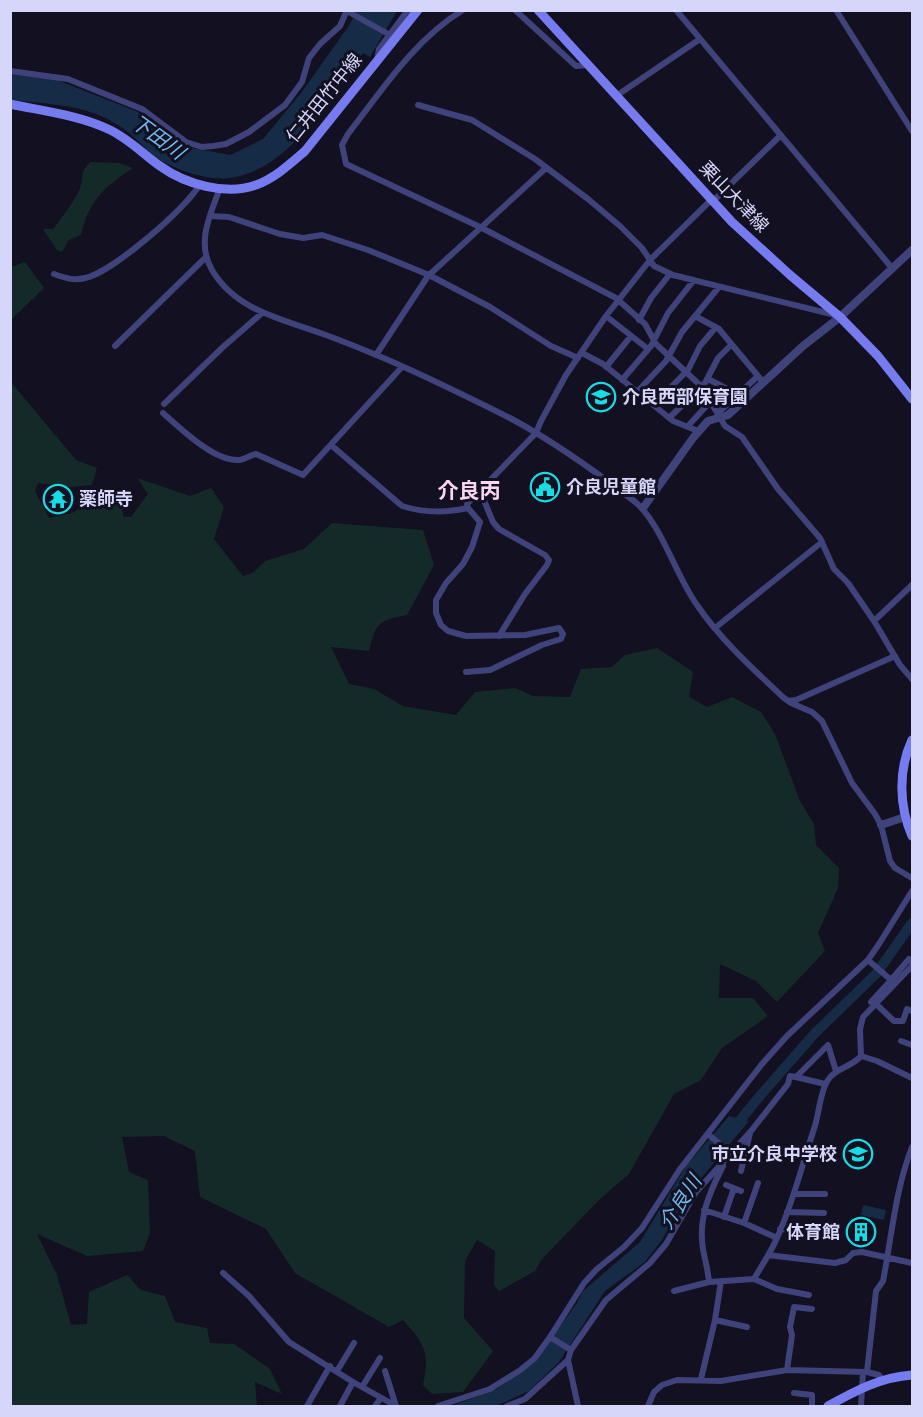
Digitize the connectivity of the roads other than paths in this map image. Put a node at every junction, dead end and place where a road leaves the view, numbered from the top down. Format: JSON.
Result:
{"nodes":[{"id":1,"x":409,"y":10,"type":"edge"},
{"id":2,"x":418,"y":10,"type":"edge"},
{"id":3,"x":464,"y":10,"type":"edge"},
{"id":4,"x":515,"y":10,"type":"edge"},
{"id":5,"x":537,"y":10,"type":"edge"},
{"id":6,"x":676,"y":10,"type":"edge"},
{"id":7,"x":836,"y":10,"type":"edge"},
{"id":8,"x":348,"y":11,"type":"edge"},
{"id":9,"x":389,"y":34,"type":"junction"},
{"id":10,"x":700,"y":39,"type":"junction"},
{"id":11,"x":377,"y":61,"type":"junction"},
{"id":12,"x":588,"y":65,"type":"junction"},
{"id":13,"x":10,"y":70,"type":"edge"},
{"id":14,"x":616,"y":96,"type":"junction"},
{"id":15,"x":10,"y":104,"type":"edge"},
{"id":16,"x":418,"y":105,"type":"dead end"},
{"id":17,"x":912,"y":131,"type":"edge"},
{"id":18,"x":781,"y":135,"type":"junction"},
{"id":19,"x":546,"y":168,"type":"junction"},
{"id":20,"x":201,"y":184,"type":"junction"},
{"id":21,"x":220,"y":188,"type":"junction"},
{"id":22,"x":712,"y":200,"type":"junction"},
{"id":23,"x":210,"y":216,"type":"junction"},
{"id":24,"x":482,"y":228,"type":"junction"},
{"id":25,"x":912,"y":250,"type":"edge"},
{"id":26,"x":206,"y":257,"type":"junction"},
{"id":27,"x":650,"y":260,"type":"junction"},
{"id":28,"x":892,"y":268,"type":"junction"},
{"id":29,"x":54,"y":274,"type":"dead end"},
{"id":30,"x":670,"y":274,"type":"junction"},
{"id":31,"x":429,"y":275,"type":"junction"},
{"id":32,"x":694,"y":280,"type":"junction"},
{"id":33,"x":719,"y":287,"type":"junction"},
{"id":34,"x":618,"y":302,"type":"junction"},
{"id":35,"x":262,"y":313,"type":"junction"},
{"id":36,"x":606,"y":316,"type":"junction"},
{"id":37,"x":695,"y":316,"type":"junction"},
{"id":38,"x":840,"y":317,"type":"junction"},
{"id":39,"x":639,"y":320,"type":"junction"},
{"id":40,"x":716,"y":327,"type":"junction"},
{"id":41,"x":631,"y":336,"type":"junction"},
{"id":42,"x":654,"y":340,"type":"junction"},
{"id":43,"x":731,"y":345,"type":"junction"},
{"id":44,"x":115,"y":346,"type":"dead end"},
{"id":45,"x":648,"y":349,"type":"junction"},
{"id":46,"x":376,"y":355,"type":"junction"},
{"id":47,"x":580,"y":355,"type":"junction"},
{"id":48,"x":668,"y":357,"type":"junction"},
{"id":49,"x":402,"y":367,"type":"junction"},
{"id":50,"x":606,"y":367,"type":"junction"},
{"id":51,"x":686,"y":372,"type":"junction"},
{"id":52,"x":708,"y":379,"type":"junction"},
{"id":53,"x":760,"y":379,"type":"junction"},
{"id":54,"x":622,"y":380,"type":"junction"},
{"id":55,"x":701,"y":386,"type":"junction"},
{"id":56,"x":638,"y":392,"type":"junction"},
{"id":57,"x":741,"y":397,"type":"junction"},
{"id":58,"x":912,"y":399,"type":"edge"},
{"id":59,"x":710,"y":402,"type":"junction"},
{"id":60,"x":164,"y":404,"type":"dead end"},
{"id":61,"x":653,"y":405,"type":"junction"},
{"id":62,"x":163,"y":413,"type":"dead end"},
{"id":63,"x":719,"y":415,"type":"junction"},
{"id":64,"x":669,"y":418,"type":"junction"},
{"id":65,"x":688,"y":426,"type":"junction"},
{"id":66,"x":698,"y":431,"type":"junction"},
{"id":67,"x":536,"y":433,"type":"junction"},
{"id":68,"x":331,"y":445,"type":"junction"},
{"id":69,"x":480,"y":491,"type":"junction"},
{"id":70,"x":468,"y":508,"type":"junction"},
{"id":71,"x":643,"y":508,"type":"junction"},
{"id":72,"x":822,"y":542,"type":"junction"},
{"id":73,"x":912,"y":585,"type":"edge"},
{"id":74,"x":874,"y":621,"type":"junction"},
{"id":75,"x":715,"y":628,"type":"junction"},
{"id":76,"x":500,"y":636,"type":"junction"},
{"id":77,"x":895,"y":656,"type":"junction"},
{"id":78,"x":466,"y":672,"type":"dead end"},
{"id":79,"x":912,"y":679,"type":"edge"},
{"id":80,"x":788,"y":701,"type":"junction"},
{"id":81,"x":912,"y":740,"type":"edge"},
{"id":82,"x":905,"y":817,"type":"junction"},
{"id":83,"x":881,"y":825,"type":"junction"},
{"id":84,"x":912,"y":836,"type":"edge"},
{"id":85,"x":912,"y":878,"type":"edge"},
{"id":86,"x":912,"y":891,"type":"edge"},
{"id":87,"x":870,"y":961,"type":"junction"},
{"id":88,"x":912,"y":964,"type":"edge"},
{"id":89,"x":889,"y":978,"type":"junction"},
{"id":90,"x":875,"y":1003,"type":"junction"},
{"id":91,"x":868,"y":1010,"type":"junction"},
{"id":92,"x":912,"y":1011,"type":"edge"},
{"id":93,"x":901,"y":1041,"type":"dead end"},
{"id":94,"x":912,"y":1045,"type":"edge"},
{"id":95,"x":861,"y":1056,"type":"junction"},
{"id":96,"x":836,"y":1071,"type":"junction"},
{"id":97,"x":796,"y":1077,"type":"junction"},
{"id":98,"x":912,"y":1078,"type":"edge"},
{"id":99,"x":825,"y":1084,"type":"junction"},
{"id":100,"x":750,"y":1131,"type":"junction"},
{"id":101,"x":710,"y":1135,"type":"junction"},
{"id":102,"x":912,"y":1148,"type":"edge"},
{"id":103,"x":729,"y":1156,"type":"junction"},
{"id":104,"x":741,"y":1171,"type":"dead end"},
{"id":105,"x":758,"y":1182,"type":"dead end"},
{"id":106,"x":726,"y":1185,"type":"dead end"},
{"id":107,"x":734,"y":1188,"type":"junction"},
{"id":108,"x":741,"y":1191,"type":"dead end"},
{"id":109,"x":794,"y":1194,"type":"junction"},
{"id":110,"x":825,"y":1194,"type":"dead end"},
{"id":111,"x":704,"y":1210,"type":"junction"},
{"id":112,"x":787,"y":1212,"type":"junction"},
{"id":113,"x":824,"y":1212,"type":"dead end"},
{"id":114,"x":724,"y":1217,"type":"junction"},
{"id":115,"x":744,"y":1223,"type":"junction"},
{"id":116,"x":780,"y":1229,"type":"junction"},
{"id":117,"x":830,"y":1233,"type":"dead end"},
{"id":118,"x":777,"y":1238,"type":"junction"},
{"id":119,"x":768,"y":1254,"type":"junction"},
{"id":120,"x":888,"y":1258,"type":"junction"},
{"id":121,"x":912,"y":1263,"type":"edge"},
{"id":122,"x":223,"y":1273,"type":"dead end"},
{"id":123,"x":754,"y":1279,"type":"junction"},
{"id":124,"x":721,"y":1281,"type":"junction"},
{"id":125,"x":709,"y":1282,"type":"junction"},
{"id":126,"x":674,"y":1291,"type":"dead end"},
{"id":127,"x":809,"y":1295,"type":"dead end"},
{"id":128,"x":812,"y":1309,"type":"dead end"},
{"id":129,"x":715,"y":1320,"type":"junction"},
{"id":130,"x":747,"y":1327,"type":"dead end"},
{"id":131,"x":551,"y":1338,"type":"junction"},
{"id":132,"x":354,"y":1343,"type":"dead end"},
{"id":133,"x":570,"y":1349,"type":"junction"},
{"id":134,"x":380,"y":1358,"type":"dead end"},
{"id":135,"x":568,"y":1360,"type":"junction"},
{"id":136,"x":330,"y":1366,"type":"junction"},
{"id":137,"x":787,"y":1370,"type":"junction"},
{"id":138,"x":337,"y":1371,"type":"junction"},
{"id":139,"x":385,"y":1371,"type":"dead end"},
{"id":140,"x":865,"y":1372,"type":"junction"},
{"id":141,"x":912,"y":1375,"type":"edge"},
{"id":142,"x":701,"y":1379,"type":"junction"},
{"id":143,"x":883,"y":1380,"type":"junction"},
{"id":144,"x":353,"y":1382,"type":"junction"},
{"id":145,"x":362,"y":1387,"type":"junction"},
{"id":146,"x":862,"y":1388,"type":"junction"},
{"id":147,"x":794,"y":1393,"type":"dead end"},
{"id":148,"x":381,"y":1398,"type":"junction"},
{"id":149,"x":396,"y":1406,"type":"edge"},
{"id":150,"x":307,"y":1407,"type":"edge"},
{"id":151,"x":340,"y":1407,"type":"edge"},
{"id":152,"x":375,"y":1407,"type":"edge"},
{"id":153,"x":438,"y":1407,"type":"edge"},
{"id":154,"x":507,"y":1407,"type":"edge"},
{"id":155,"x":578,"y":1407,"type":"edge"},
{"id":156,"x":648,"y":1407,"type":"edge"},
{"id":157,"x":812,"y":1407,"type":"edge"},
{"id":158,"x":828,"y":1407,"type":"edge"},
{"id":159,"x":861,"y":1407,"type":"edge"}],
"edges":[{"from":1,"to":9,"type":"street"},
{"from":2,"to":11,"type":"main road","name":"仁井田竹中線"},
{"from":3,"to":24,"type":"street"},
{"from":4,"to":12,"type":"street"},
{"from":5,"to":12,"type":"main road","name":"栗山大津線"},
{"from":6,"to":10,"type":"street"},
{"from":7,"to":17,"type":"street"},
{"from":8,"to":9,"type":"street"},
{"from":8,"to":13,"type":"street"},
{"from":9,"to":11,"type":"street"},
{"from":10,"to":14,"type":"street"},
{"from":10,"to":18,"type":"street"},
{"from":11,"to":21,"type":"main road","name":"仁井田竹中線"},
{"from":12,"to":14,"type":"main road","name":"栗山大津線"},
{"from":14,"to":22,"type":"main road","name":"栗山大津線"},
{"from":15,"to":20,"type":"main road","name":"仁井田竹中線"},
{"from":16,"to":19,"type":"street"},
{"from":18,"to":22,"type":"street"},
{"from":18,"to":28,"type":"street"},
{"from":19,"to":24,"type":"street"},
{"from":19,"to":27,"type":"street"},
{"from":20,"to":21,"type":"main road","name":"仁井田竹中線"},
{"from":20,"to":29,"type":"street"},
{"from":21,"to":23,"type":"street"},
{"from":22,"to":27,"type":"street"},
{"from":22,"to":38,"type":"main road","name":"栗山大津線"},
{"from":23,"to":26,"type":"street"},
{"from":23,"to":31,"type":"street"},
{"from":24,"to":31,"type":"street"},
{"from":24,"to":34,"type":"street"},
{"from":25,"to":28,"type":"street"},
{"from":26,"to":35,"type":"street"},
{"from":26,"to":44,"type":"street"},
{"from":27,"to":30,"type":"street"},
{"from":27,"to":34,"type":"street"},
{"from":28,"to":38,"type":"street"},
{"from":30,"to":32,"type":"street"},
{"from":30,"to":39,"type":"street"},
{"from":31,"to":46,"type":"street"},
{"from":31,"to":47,"type":"street"},
{"from":32,"to":33,"type":"street"},
{"from":32,"to":42,"type":"street"},
{"from":33,"to":37,"type":"street"},
{"from":33,"to":38,"type":"street"},
{"from":34,"to":36,"type":"street"},
{"from":34,"to":39,"type":"street"},
{"from":35,"to":46,"type":"street"},
{"from":35,"to":60,"type":"street"},
{"from":36,"to":41,"type":"street"},
{"from":36,"to":47,"type":"street"},
{"from":37,"to":40,"type":"street"},
{"from":37,"to":48,"type":"street"},
{"from":38,"to":53,"type":"street"},
{"from":38,"to":58,"type":"main road","name":"栗山大津線"},
{"from":39,"to":42,"type":"street"},
{"from":40,"to":43,"type":"street"},
{"from":40,"to":51,"type":"street"},
{"from":41,"to":45,"type":"street"},
{"from":41,"to":50,"type":"street"},
{"from":42,"to":45,"type":"street"},
{"from":42,"to":48,"type":"street"},
{"from":43,"to":52,"type":"street"},
{"from":43,"to":53,"type":"street"},
{"from":45,"to":54,"type":"street"},
{"from":46,"to":49,"type":"street"},
{"from":47,"to":50,"type":"street"},
{"from":47,"to":67,"type":"street"},
{"from":48,"to":51,"type":"street"},
{"from":48,"to":56,"type":"street"},
{"from":49,"to":67,"type":"street"},
{"from":49,"to":68,"type":"street"},
{"from":50,"to":54,"type":"street"},
{"from":51,"to":55,"type":"street"},
{"from":51,"to":61,"type":"street"},
{"from":52,"to":55,"type":"street"},
{"from":52,"to":57,"type":"street"},
{"from":53,"to":57,"type":"street"},
{"from":54,"to":56,"type":"street"},
{"from":55,"to":59,"type":"street"},
{"from":55,"to":64,"type":"street"},
{"from":56,"to":61,"type":"street"},
{"from":57,"to":63,"type":"street"},
{"from":59,"to":63,"type":"street"},
{"from":59,"to":65,"type":"street"},
{"from":61,"to":64,"type":"street"},
{"from":62,"to":68,"type":"street"},
{"from":63,"to":66,"type":"street"},
{"from":63,"to":72,"type":"street"},
{"from":64,"to":65,"type":"street"},
{"from":65,"to":66,"type":"street"},
{"from":66,"to":71,"type":"street"},
{"from":67,"to":69,"type":"street"},
{"from":67,"to":71,"type":"street"},
{"from":68,"to":70,"type":"street"},
{"from":69,"to":70,"type":"street"},
{"from":69,"to":76,"type":"street"},
{"from":70,"to":76,"type":"street"},
{"from":71,"to":75,"type":"street"},
{"from":72,"to":74,"type":"street"},
{"from":72,"to":75,"type":"street"},
{"from":73,"to":74,"type":"street"},
{"from":74,"to":77,"type":"street"},
{"from":75,"to":80,"type":"street"},
{"from":76,"to":78,"type":"street"},
{"from":77,"to":79,"type":"street"},
{"from":77,"to":80,"type":"street"},
{"from":80,"to":83,"type":"street"},
{"from":81,"to":82,"type":"main road"},
{"from":82,"to":83,"type":"street"},
{"from":82,"to":84,"type":"main road"},
{"from":83,"to":85,"type":"street"},
{"from":86,"to":87,"type":"street"},
{"from":87,"to":89,"type":"street"},
{"from":87,"to":101,"type":"street"},
{"from":88,"to":89,"type":"street"},
{"from":88,"to":90,"type":"street"},
{"from":89,"to":91,"type":"street"},
{"from":90,"to":91,"type":"street"},
{"from":90,"to":92,"type":"street"},
{"from":91,"to":95,"type":"street"},
{"from":93,"to":94,"type":"street"},
{"from":95,"to":96,"type":"street"},
{"from":95,"to":98,"type":"street"},
{"from":96,"to":97,"type":"street"},
{"from":96,"to":99,"type":"street"},
{"from":97,"to":99,"type":"street"},
{"from":97,"to":100,"type":"street"},
{"from":99,"to":109,"type":"street"},
{"from":100,"to":103,"type":"street"},
{"from":100,"to":104,"type":"street"},
{"from":101,"to":103,"type":"street"},
{"from":101,"to":131,"type":"street"},
{"from":102,"to":120,"type":"street"},
{"from":103,"to":111,"type":"street"},
{"from":103,"to":133,"type":"street"},
{"from":105,"to":115,"type":"street"},
{"from":106,"to":107,"type":"street"},
{"from":107,"to":108,"type":"street"},
{"from":107,"to":114,"type":"street"},
{"from":109,"to":110,"type":"street"},
{"from":109,"to":112,"type":"street"},
{"from":111,"to":114,"type":"street"},
{"from":111,"to":125,"type":"street"},
{"from":112,"to":113,"type":"street"},
{"from":112,"to":116,"type":"street"},
{"from":114,"to":115,"type":"street"},
{"from":115,"to":118,"type":"street"},
{"from":116,"to":117,"type":"street"},
{"from":116,"to":118,"type":"street"},
{"from":118,"to":119,"type":"street"},
{"from":119,"to":120,"type":"street"},
{"from":119,"to":123,"type":"street"},
{"from":120,"to":121,"type":"street"},
{"from":120,"to":140,"type":"street"},
{"from":122,"to":136,"type":"street"},
{"from":123,"to":124,"type":"street"},
{"from":123,"to":127,"type":"street"},
{"from":124,"to":125,"type":"street"},
{"from":124,"to":129,"type":"street"},
{"from":125,"to":126,"type":"street"},
{"from":128,"to":137,"type":"street"},
{"from":129,"to":130,"type":"street"},
{"from":129,"to":142,"type":"street"},
{"from":131,"to":133,"type":"street"},
{"from":131,"to":153,"type":"street"},
{"from":132,"to":138,"type":"street"},
{"from":133,"to":135,"type":"street"},
{"from":134,"to":145,"type":"street"},
{"from":135,"to":154,"type":"street"},
{"from":135,"to":155,"type":"street"},
{"from":136,"to":138,"type":"street"},
{"from":136,"to":150,"type":"street"},
{"from":137,"to":140,"type":"street"},
{"from":137,"to":142,"type":"street"},
{"from":138,"to":144,"type":"street"},
{"from":139,"to":149,"type":"street"},
{"from":140,"to":143,"type":"street"},
{"from":140,"to":146,"type":"street"},
{"from":141,"to":143,"type":"main road"},
{"from":142,"to":156,"type":"street"},
{"from":143,"to":146,"type":"main road"},
{"from":144,"to":145,"type":"street"},
{"from":144,"to":151,"type":"street"},
{"from":145,"to":148,"type":"street"},
{"from":146,"to":158,"type":"main road"},
{"from":146,"to":159,"type":"street"},
{"from":147,"to":157,"type":"street"},
{"from":148,"to":149,"type":"street"},
{"from":148,"to":152,"type":"street"}]}
